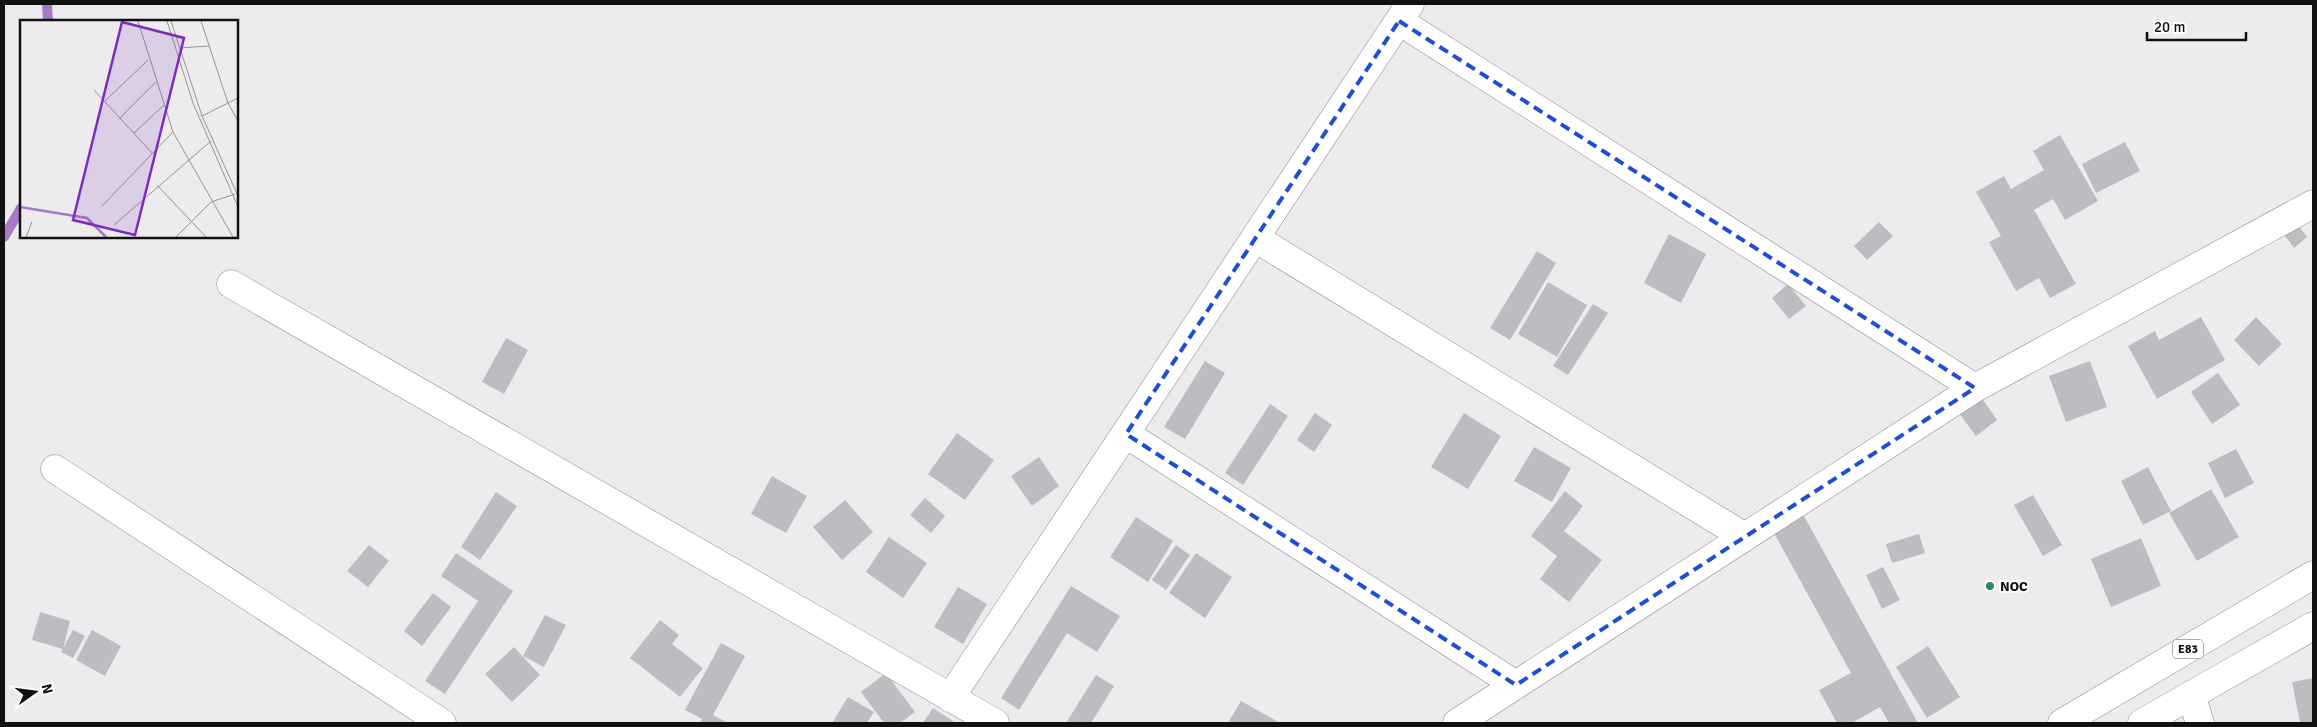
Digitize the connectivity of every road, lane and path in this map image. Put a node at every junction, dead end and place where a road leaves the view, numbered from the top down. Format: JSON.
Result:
{"nodes":[{"id":1,"x":1404,"y":12,"type":"edge"},
{"id":2,"x":2313,"y":204,"type":"edge"},
{"id":3,"x":1255,"y":238,"type":"junction"},
{"id":4,"x":231,"y":284,"type":"dead end"},
{"id":5,"x":1975,"y":388,"type":"junction"},
{"id":6,"x":1126,"y":434,"type":"junction"},
{"id":7,"x":55,"y":469,"type":"dead end"},
{"id":8,"x":1745,"y":537,"type":"junction"},
{"id":9,"x":2313,"y":575,"type":"edge"},
{"id":10,"x":2313,"y":626,"type":"edge"},
{"id":11,"x":1516,"y":685,"type":"junction"},
{"id":12,"x":2191,"y":695,"type":"junction"},
{"id":13,"x":950,"y":698,"type":"junction"},
{"id":14,"x":442,"y":723,"type":"edge"},
{"id":15,"x":995,"y":723,"type":"edge"},
{"id":16,"x":1457,"y":723,"type":"edge"},
{"id":17,"x":2062,"y":723,"type":"edge"},
{"id":18,"x":2142,"y":723,"type":"edge"},
{"id":19,"x":2200,"y":723,"type":"edge"}],
"edges":[{"from":1,"to":3,"type":"street"},
{"from":1,"to":5,"type":"street"},
{"from":2,"to":5,"type":"street"},
{"from":3,"to":6,"type":"street"},
{"from":3,"to":8,"type":"street"},
{"from":4,"to":13,"type":"street"},
{"from":5,"to":8,"type":"street"},
{"from":6,"to":11,"type":"street"},
{"from":6,"to":13,"type":"street"},
{"from":7,"to":14,"type":"street"},
{"from":8,"to":11,"type":"street"},
{"from":9,"to":17,"type":"street","number":"E83"},
{"from":10,"to":12,"type":"street"},
{"from":11,"to":16,"type":"street"},
{"from":12,"to":18,"type":"street"},
{"from":12,"to":19,"type":"street"},
{"from":13,"to":15,"type":"street"}]}
